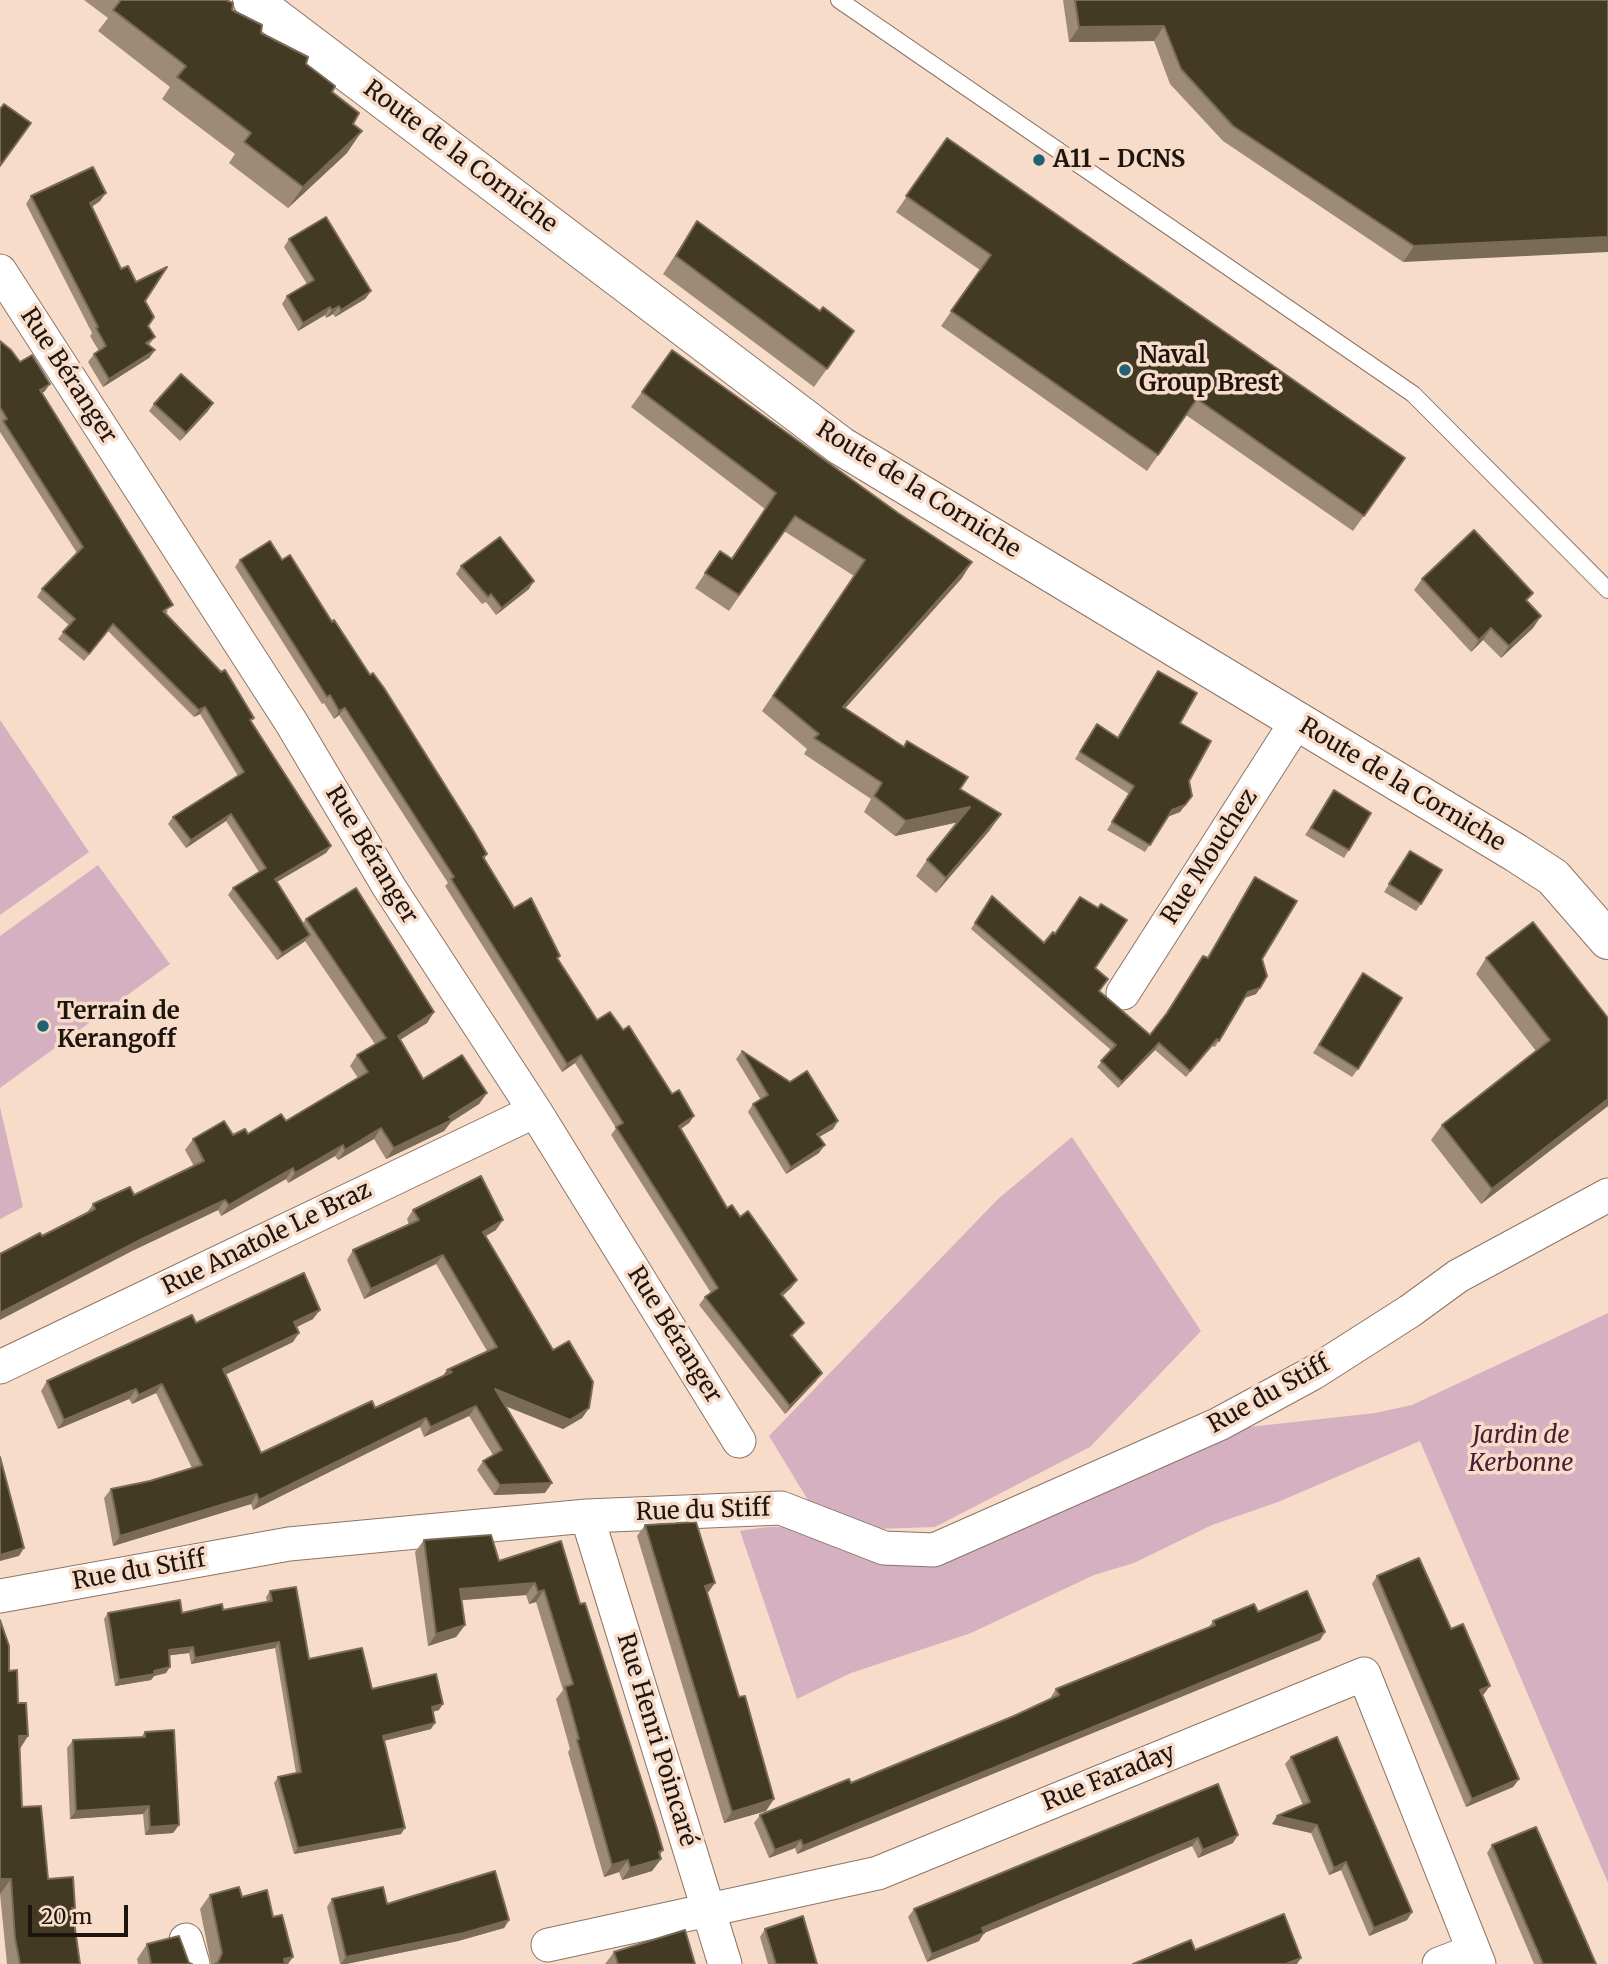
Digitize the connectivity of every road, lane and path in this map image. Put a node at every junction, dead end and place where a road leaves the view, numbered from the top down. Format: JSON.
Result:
{"nodes":[{"id":1,"x":252,"y":0,"type":"edge"},
{"id":2,"x":839,"y":0,"type":"edge"},
{"id":3,"x":0,"y":271,"type":"edge"},
{"id":4,"x":1608,"y":590,"type":"edge"},
{"id":5,"x":1297,"y":721,"type":"junction"},
{"id":6,"x":1608,"y":940,"type":"edge"},
{"id":7,"x":1123,"y":993,"type":"dead end"},
{"id":8,"x":535,"y":1111,"type":"junction"},
{"id":9,"x":1608,"y":1195,"type":"edge"},
{"id":10,"x":0,"y":1367,"type":"edge"},
{"id":11,"x":739,"y":1441,"type":"dead end"},
{"id":12,"x":587,"y":1516,"type":"junction"},
{"id":13,"x":0,"y":1596,"type":"edge"},
{"id":14,"x":707,"y":1908,"type":"junction"},
{"id":15,"x":548,"y":1945,"type":"dead end"},
{"id":16,"x":1476,"y":1957,"type":"edge"},
{"id":17,"x":724,"y":1964,"type":"edge"},
{"id":18,"x":1439,"y":1964,"type":"edge"}],
"edges":[{"from":1,"to":5,"type":"street","name":"Route de la Corniche"},
{"from":2,"to":4,"type":"lane"},
{"from":3,"to":8,"type":"street","name":"Rue Béranger"},
{"from":5,"to":6,"type":"street","name":"Route de la Corniche"},
{"from":5,"to":7,"type":"street","name":"Rue Mouchez"},
{"from":8,"to":10,"type":"street","name":"Rue Anatole Le Braz"},
{"from":8,"to":11,"type":"street","name":"Rue Béranger"},
{"from":9,"to":12,"type":"street","name":"Rue du Stiff"},
{"from":12,"to":13,"type":"street","name":"Rue du Stiff"},
{"from":12,"to":14,"type":"street","name":"Rue Henri Poincaré"},
{"from":14,"to":15,"type":"street","name":"Rue Faraday"},
{"from":14,"to":16,"type":"street","name":"Rue Faraday"},
{"from":14,"to":17,"type":"street","name":"Rue Henri Poincaré"},
{"from":16,"to":18,"type":"street"}]}
